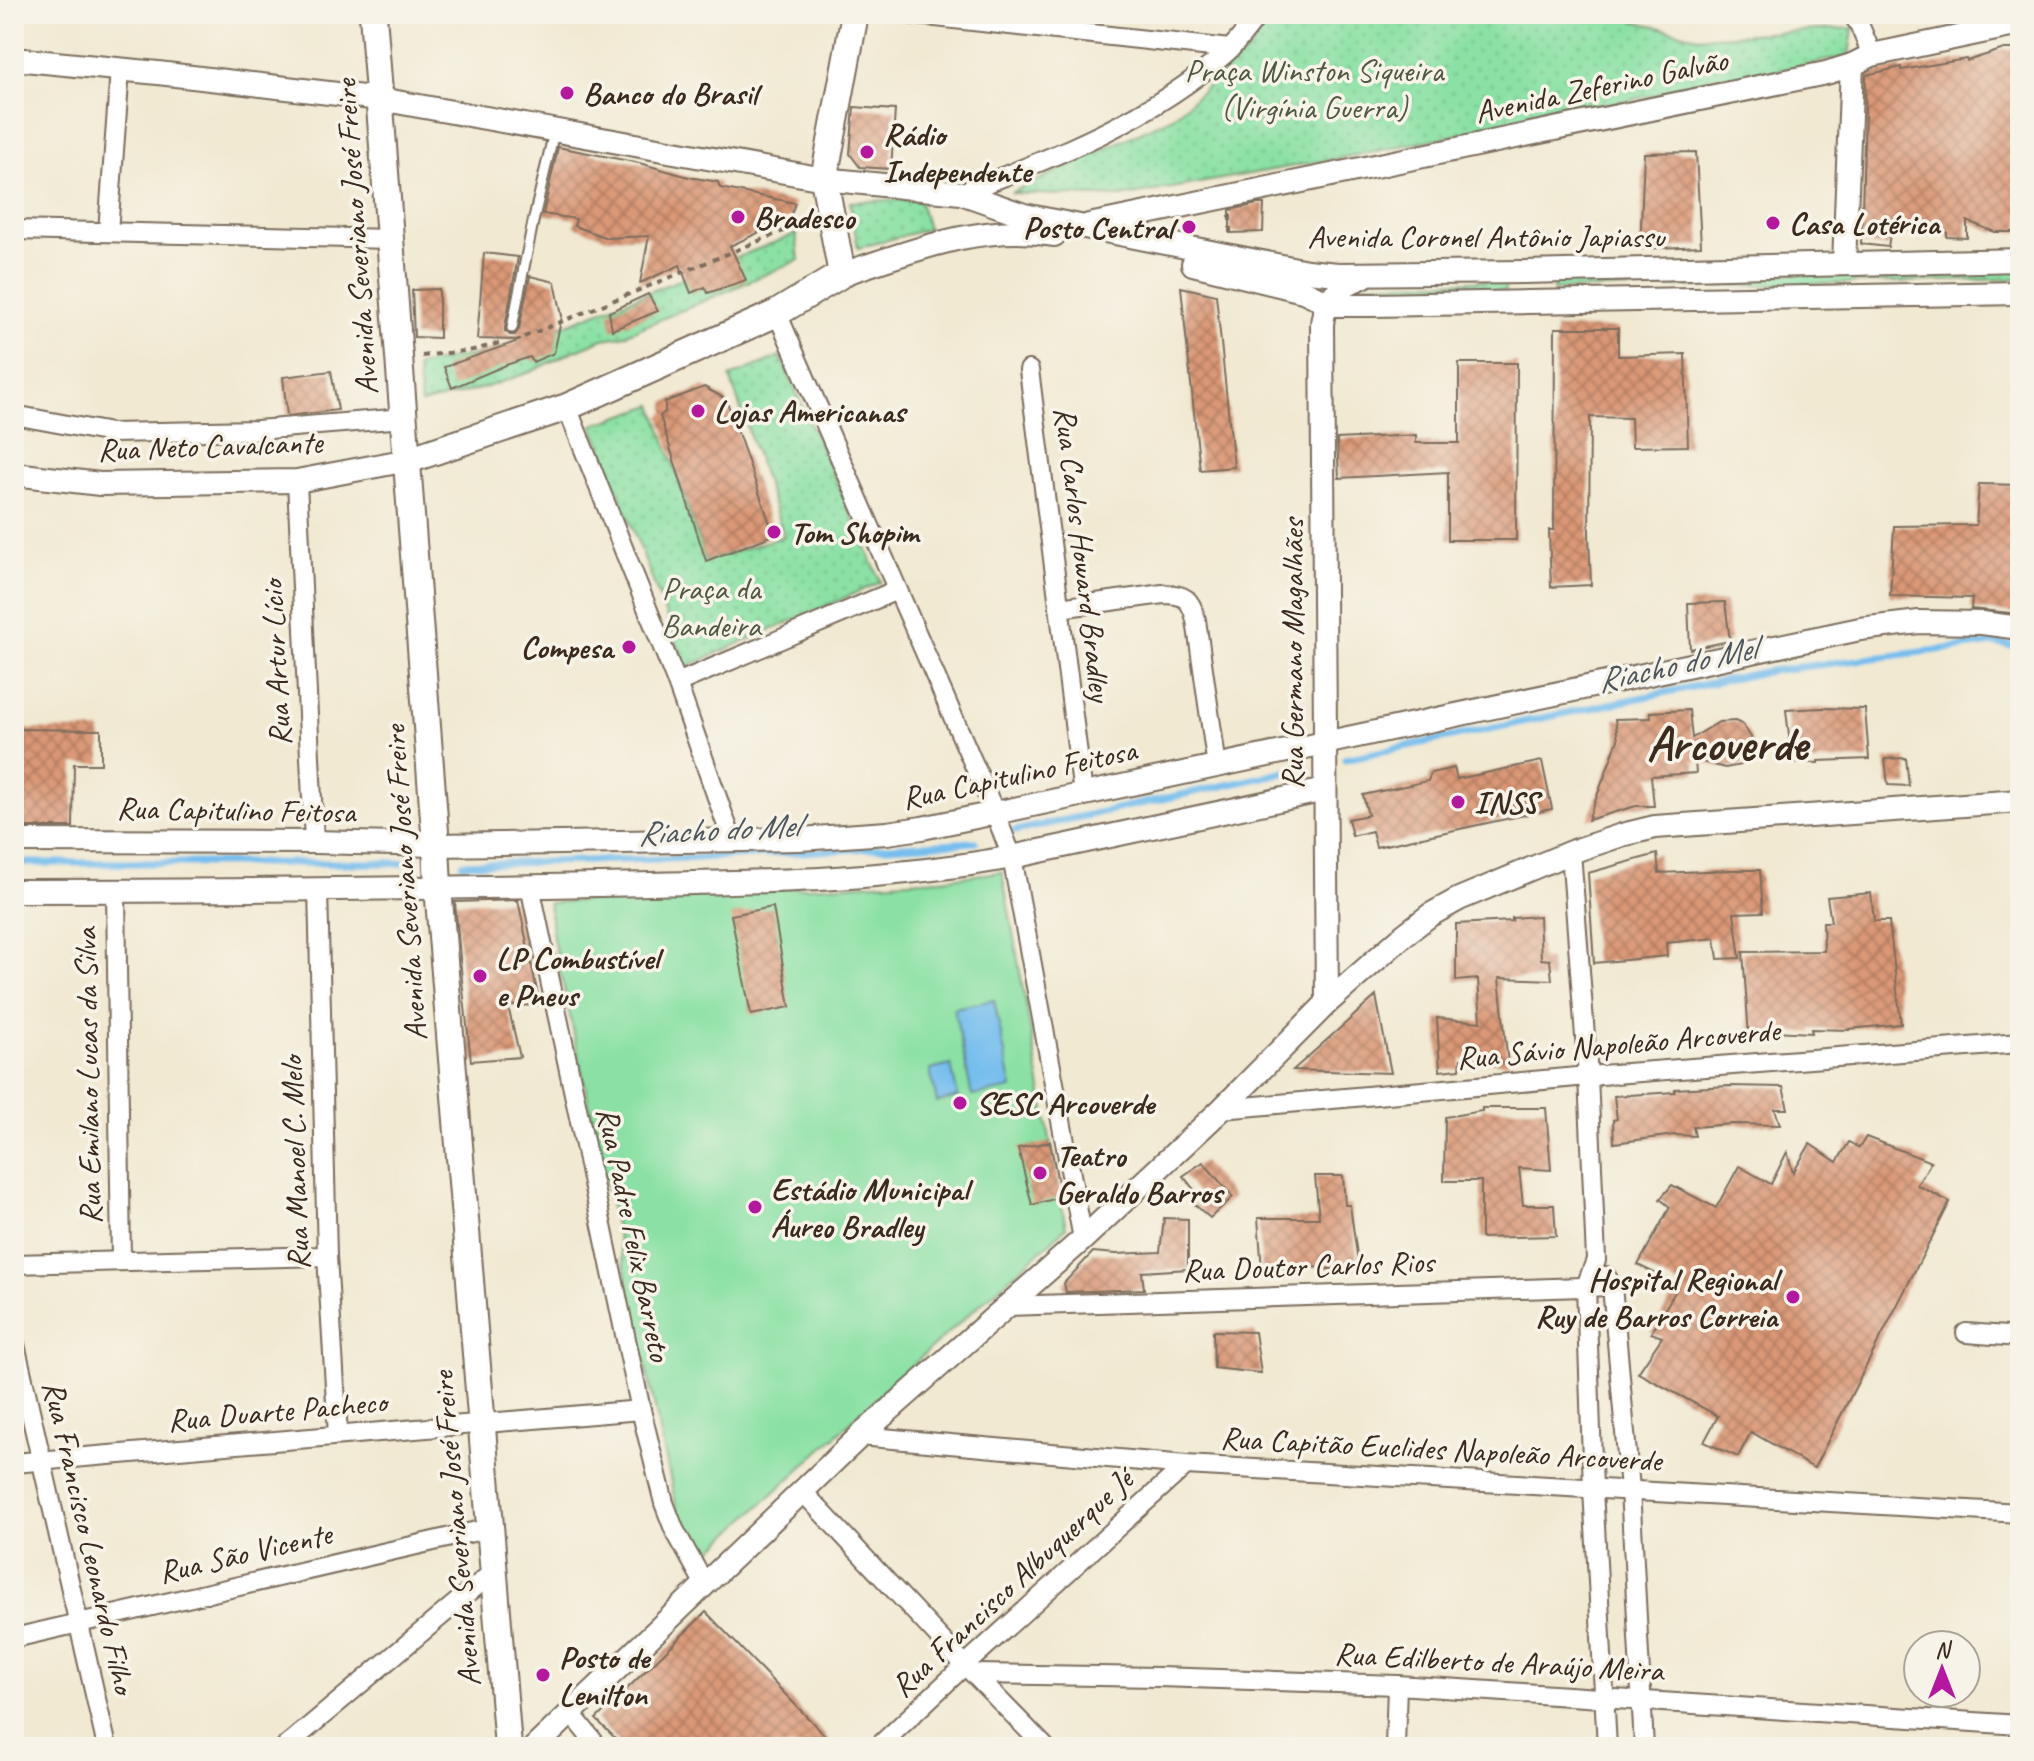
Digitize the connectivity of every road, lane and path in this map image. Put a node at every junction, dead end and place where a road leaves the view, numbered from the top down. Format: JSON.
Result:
{"nodes":[{"id":1,"x":373,"y":14,"type":"edge"},
{"id":2,"x":855,"y":14,"type":"edge"},
{"id":3,"x":908,"y":14,"type":"edge"},
{"id":4,"x":1259,"y":14,"type":"edge"},
{"id":5,"x":1852,"y":14,"type":"edge"},
{"id":6,"x":2020,"y":24,"type":"edge"},
{"id":7,"x":1230,"y":49,"type":"junction"},
{"id":8,"x":14,"y":59,"type":"edge"},
{"id":9,"x":1862,"y":60,"type":"junction"},
{"id":10,"x":120,"y":69,"type":"junction"},
{"id":11,"x":380,"y":99,"type":"junction"},
{"id":12,"x":555,"y":131,"type":"junction"},
{"id":13,"x":824,"y":179,"type":"junction"},
{"id":14,"x":961,"y":193,"type":"junction"},
{"id":15,"x":1229,"y":196,"type":"junction"},
{"id":16,"x":831,"y":214,"type":"junction"},
{"id":17,"x":1080,"y":227,"type":"junction"},
{"id":18,"x":14,"y":230,"type":"edge"},
{"id":19,"x":108,"y":232,"type":"junction"},
{"id":20,"x":391,"y":239,"type":"junction"},
{"id":21,"x":1230,"y":257,"type":"junction"},
{"id":22,"x":2020,"y":260,"type":"edge"},
{"id":23,"x":1844,"y":264,"type":"junction"},
{"id":24,"x":1524,"y":272,"type":"junction"},
{"id":25,"x":842,"y":274,"type":"junction"},
{"id":26,"x":1371,"y":274,"type":"junction"},
{"id":27,"x":2020,"y":293,"type":"edge"},
{"id":28,"x":1525,"y":302,"type":"junction"},
{"id":29,"x":1325,"y":305,"type":"junction"},
{"id":30,"x":777,"y":313,"type":"junction"},
{"id":31,"x":512,"y":328,"type":"dead end"},
{"id":32,"x":521,"y":338,"type":"dead end"},
{"id":33,"x":511,"y":340,"type":"dead end"},
{"id":34,"x":400,"y":359,"type":"junction"},
{"id":35,"x":1029,"y":370,"type":"dead end"},
{"id":36,"x":567,"y":407,"type":"junction"},
{"id":37,"x":14,"y":415,"type":"edge"},
{"id":38,"x":404,"y":418,"type":"junction"},
{"id":39,"x":408,"y":460,"type":"junction"},
{"id":40,"x":14,"y":474,"type":"edge"},
{"id":41,"x":297,"y":481,"type":"junction"},
{"id":42,"x":897,"y":590,"type":"junction"},
{"id":43,"x":1059,"y":608,"type":"junction"},
{"id":44,"x":2020,"y":628,"type":"edge"},
{"id":45,"x":677,"y":683,"type":"junction"},
{"id":46,"x":1324,"y":744,"type":"junction"},
{"id":47,"x":1217,"y":767,"type":"junction"},
{"id":48,"x":1325,"y":790,"type":"junction"},
{"id":49,"x":1083,"y":794,"type":"junction"},
{"id":50,"x":2020,"y":801,"type":"edge"},
{"id":51,"x":995,"y":813,"type":"junction"},
{"id":52,"x":732,"y":840,"type":"junction"},
{"id":53,"x":14,"y":841,"type":"edge"},
{"id":54,"x":314,"y":842,"type":"junction"},
{"id":55,"x":436,"y":845,"type":"junction"},
{"id":56,"x":1571,"y":852,"type":"junction"},
{"id":57,"x":1012,"y":857,"type":"junction"},
{"id":58,"x":530,"y":886,"type":"junction"},
{"id":59,"x":438,"y":887,"type":"junction"},
{"id":60,"x":318,"y":889,"type":"junction"},
{"id":61,"x":14,"y":891,"type":"edge"},
{"id":62,"x":116,"y":891,"type":"junction"},
{"id":63,"x":1327,"y":1003,"type":"junction"},
{"id":64,"x":2020,"y":1043,"type":"edge"},
{"id":65,"x":1588,"y":1076,"type":"junction"},
{"id":66,"x":1222,"y":1109,"type":"junction"},
{"id":67,"x":1083,"y":1239,"type":"junction"},
{"id":68,"x":327,"y":1256,"type":"junction"},
{"id":69,"x":121,"y":1260,"type":"junction"},
{"id":70,"x":1596,"y":1260,"type":"junction"},
{"id":71,"x":14,"y":1264,"type":"edge"},
{"id":72,"x":1586,"y":1286,"type":"junction"},
{"id":73,"x":1612,"y":1286,"type":"junction"},
{"id":74,"x":1007,"y":1306,"type":"junction"},
{"id":75,"x":1966,"y":1333,"type":"dead end"},
{"id":76,"x":2020,"y":1337,"type":"edge"},
{"id":77,"x":14,"y":1340,"type":"edge"},
{"id":78,"x":641,"y":1410,"type":"junction"},
{"id":79,"x":481,"y":1425,"type":"junction"},
{"id":80,"x":338,"y":1435,"type":"junction"},
{"id":81,"x":860,"y":1436,"type":"junction"},
{"id":82,"x":40,"y":1461,"type":"junction"},
{"id":83,"x":14,"y":1463,"type":"edge"},
{"id":84,"x":1186,"y":1465,"type":"junction"},
{"id":85,"x":1593,"y":1489,"type":"junction"},
{"id":86,"x":1630,"y":1489,"type":"junction"},
{"id":87,"x":803,"y":1492,"type":"junction"},
{"id":88,"x":2020,"y":1513,"type":"edge"},
{"id":89,"x":490,"y":1528,"type":"junction"},
{"id":90,"x":493,"y":1572,"type":"junction"},
{"id":91,"x":705,"y":1585,"type":"junction"},
{"id":92,"x":78,"y":1622,"type":"junction"},
{"id":93,"x":14,"y":1638,"type":"edge"},
{"id":94,"x":969,"y":1670,"type":"junction"},
{"id":95,"x":1397,"y":1685,"type":"junction"},
{"id":96,"x":1605,"y":1698,"type":"junction"},
{"id":97,"x":1641,"y":1700,"type":"junction"},
{"id":98,"x":570,"y":1712,"type":"junction"},
{"id":99,"x":2020,"y":1725,"type":"edge"},
{"id":100,"x":107,"y":1747,"type":"edge"},
{"id":101,"x":285,"y":1747,"type":"edge"},
{"id":102,"x":508,"y":1747,"type":"edge"},
{"id":103,"x":535,"y":1747,"type":"edge"},
{"id":104,"x":598,"y":1747,"type":"edge"},
{"id":105,"x":878,"y":1747,"type":"edge"},
{"id":106,"x":1045,"y":1747,"type":"edge"},
{"id":107,"x":1395,"y":1747,"type":"edge"},
{"id":108,"x":1607,"y":1747,"type":"edge"},
{"id":109,"x":1644,"y":1747,"type":"edge"}],
"edges":[{"from":1,"to":11,"type":"main road","name":"Avenida Severiano José Freire"},
{"from":2,"to":13,"type":"main road"},
{"from":3,"to":7,"type":"street"},
{"from":4,"to":7,"type":"street"},
{"from":5,"to":9,"type":"street"},
{"from":6,"to":9,"type":"street","name":"Avenida Zeferino Galvão"},
{"from":7,"to":14,"type":"street"},
{"from":8,"to":10,"type":"street","name":"Avenida Coronel Antônio Japiassu"},
{"from":9,"to":15,"type":"street","name":"Avenida Zeferino Galvão"},
{"from":9,"to":23,"type":"street"},
{"from":10,"to":11,"type":"street","name":"Avenida Coronel Antônio Japiassu"},
{"from":10,"to":19,"type":"street"},
{"from":11,"to":12,"type":"street","name":"Avenida Coronel Antônio Japiassu"},
{"from":11,"to":20,"type":"main road","name":"Avenida Severiano José Freire"},
{"from":12,"to":13,"type":"street","name":"Avenida Coronel Antônio Japiassu"},
{"from":12,"to":31,"type":"lane"},
{"from":13,"to":14,"type":"street","name":"Avenida Coronel Antônio Japiassu"},
{"from":13,"to":16,"type":"main road"},
{"from":14,"to":17,"type":"street","name":"Avenida Coronel Antônio Japiassu"},
{"from":15,"to":17,"type":"street","name":"Avenida Zeferino Galvão"},
{"from":15,"to":21,"type":"path"},
{"from":16,"to":25,"type":"main road"},
{"from":16,"to":32,"type":"path"},
{"from":17,"to":21,"type":"street","name":"Avenida Coronel Antônio Japiassu"},
{"from":18,"to":19,"type":"street"},
{"from":19,"to":20,"type":"street"},
{"from":20,"to":34,"type":"main road","name":"Avenida Severiano José Freire"},
{"from":21,"to":26,"type":"street","name":"Avenida Coronel Antônio Japiassu"},
{"from":22,"to":23,"type":"street","name":"Avenida Coronel Antônio Japiassu"},
{"from":23,"to":24,"type":"street","name":"Avenida Coronel Antônio Japiassu"},
{"from":24,"to":26,"type":"street","name":"Avenida Coronel Antônio Japiassu"},
{"from":24,"to":28,"type":"street"},
{"from":25,"to":29,"type":"street"},
{"from":25,"to":30,"type":"main road"},
{"from":26,"to":29,"type":"street"},
{"from":27,"to":28,"type":"street","name":"Avenida Coronel Antônio Japiassu"},
{"from":28,"to":29,"type":"street","name":"Avenida Coronel Antônio Japiassu"},
{"from":29,"to":46,"type":"street","name":"Rua Germano Magalhães"},
{"from":30,"to":36,"type":"main road"},
{"from":30,"to":42,"type":"street"},
{"from":33,"to":34,"type":"path"},
{"from":34,"to":38,"type":"main road","name":"Avenida Severiano José Freire"},
{"from":35,"to":43,"type":"street","name":"Rua Carlos Howard Bradley"},
{"from":36,"to":39,"type":"main road"},
{"from":36,"to":45,"type":"street"},
{"from":37,"to":38,"type":"street","name":"Rua Neto Cavalcante"},
{"from":38,"to":39,"type":"main road","name":"Avenida Severiano José Freire"},
{"from":39,"to":41,"type":"street","name":"Rua Neto Cavalcante"},
{"from":39,"to":55,"type":"main road","name":"Avenida Severiano José Freire"},
{"from":40,"to":41,"type":"street","name":"Rua Neto Cavalcante"},
{"from":41,"to":54,"type":"street","name":"Rua Artur Lício"},
{"from":42,"to":45,"type":"street"},
{"from":42,"to":51,"type":"street"},
{"from":43,"to":47,"type":"street"},
{"from":43,"to":49,"type":"street","name":"Rua Carlos Howard Bradley"},
{"from":44,"to":46,"type":"street","name":"Rua Capitulino Feitosa"},
{"from":45,"to":52,"type":"street"},
{"from":46,"to":47,"type":"street","name":"Rua Capitulino Feitosa"},
{"from":46,"to":48,"type":"street","name":"Rua Germano Magalhães"},
{"from":47,"to":49,"type":"street","name":"Rua Capitulino Feitosa"},
{"from":48,"to":57,"type":"street"},
{"from":48,"to":63,"type":"street","name":"Rua Germano Magalhães"},
{"from":49,"to":51,"type":"street","name":"Rua Capitulino Feitosa"},
{"from":50,"to":56,"type":"street"},
{"from":51,"to":52,"type":"street","name":"Rua Capitulino Feitosa"},
{"from":51,"to":57,"type":"street"},
{"from":52,"to":55,"type":"street","name":"Rua Capitulino Feitosa"},
{"from":53,"to":54,"type":"street","name":"Rua Capitulino Feitosa"},
{"from":54,"to":55,"type":"street","name":"Rua Capitulino Feitosa"},
{"from":55,"to":59,"type":"main road","name":"Avenida Severiano José Freire"},
{"from":56,"to":63,"type":"street"},
{"from":56,"to":65,"type":"street"},
{"from":57,"to":58,"type":"street"},
{"from":57,"to":67,"type":"street"},
{"from":58,"to":59,"type":"street"},
{"from":58,"to":78,"type":"street","name":"Rua Padre Felix Barreto"},
{"from":59,"to":60,"type":"street"},
{"from":59,"to":79,"type":"main road","name":"Avenida Severiano José Freire"},
{"from":60,"to":62,"type":"street"},
{"from":60,"to":68,"type":"street","name":"Rua Manoel C. Melo"},
{"from":61,"to":62,"type":"street"},
{"from":62,"to":69,"type":"street","name":"Rua Emilano Lucas da Silva"},
{"from":63,"to":66,"type":"street"},
{"from":64,"to":65,"type":"street","name":"Rua Sávio Napoleão Arcoverde"},
{"from":65,"to":66,"type":"street","name":"Rua Sávio Napoleão Arcoverde"},
{"from":65,"to":70,"type":"street"},
{"from":66,"to":67,"type":"street"},
{"from":67,"to":74,"type":"street"},
{"from":68,"to":69,"type":"street"},
{"from":68,"to":80,"type":"street","name":"Rua Manoel C. Melo"},
{"from":69,"to":71,"type":"street"},
{"from":70,"to":72,"type":"street"},
{"from":70,"to":73,"type":"street"},
{"from":72,"to":73,"type":"street","name":"Rua Doutor Carlos Rios"},
{"from":72,"to":74,"type":"street","name":"Rua Doutor Carlos Rios"},
{"from":72,"to":85,"type":"street"},
{"from":73,"to":86,"type":"street"},
{"from":74,"to":81,"type":"street"},
{"from":75,"to":76,"type":"street"},
{"from":77,"to":82,"type":"street","name":"Rua Francisco Leonardo Filho"},
{"from":78,"to":79,"type":"street","name":"Rua Duarte Pacheco"},
{"from":78,"to":91,"type":"street","name":"Rua Padre Felix Barreto"},
{"from":79,"to":80,"type":"street","name":"Rua Duarte Pacheco"},
{"from":79,"to":89,"type":"main road","name":"Avenida Severiano José Freire"},
{"from":80,"to":82,"type":"street","name":"Rua Duarte Pacheco"},
{"from":81,"to":84,"type":"street","name":"Rua Capitão Euclides Napoleão Arcoverde"},
{"from":81,"to":87,"type":"street"},
{"from":82,"to":83,"type":"street","name":"Rua Duarte Pacheco"},
{"from":82,"to":92,"type":"street","name":"Rua Francisco Leonardo Filho"},
{"from":84,"to":85,"type":"street","name":"Rua Capitão Euclides Napoleão Arcoverde"},
{"from":84,"to":94,"type":"street","name":"Rua Francisco Albuquerque Jé"},
{"from":85,"to":86,"type":"street","name":"Rua Capitão Euclides Napoleão Arcoverde"},
{"from":85,"to":96,"type":"street"},
{"from":86,"to":88,"type":"street","name":"Rua Capitão Euclides Napoleão Arcoverde"},
{"from":86,"to":97,"type":"street"},
{"from":87,"to":91,"type":"street"},
{"from":87,"to":94,"type":"street"},
{"from":89,"to":90,"type":"main road","name":"Avenida Severiano José Freire"},
{"from":89,"to":92,"type":"street","name":"Rua São Vicente"},
{"from":90,"to":101,"type":"street"},
{"from":90,"to":102,"type":"main road","name":"Avenida Severiano José Freire"},
{"from":91,"to":98,"type":"street"},
{"from":92,"to":93,"type":"street","name":"Rua São Vicente"},
{"from":92,"to":100,"type":"street","name":"Rua Francisco Leonardo Filho"},
{"from":94,"to":95,"type":"street","name":"Rua Edilberto de Araújo Meira"},
{"from":94,"to":105,"type":"street","name":"Rua Francisco Albuquerque Jé"},
{"from":94,"to":106,"type":"street"},
{"from":95,"to":96,"type":"street","name":"Rua Edilberto de Araújo Meira"},
{"from":95,"to":107,"type":"street"},
{"from":96,"to":97,"type":"street","name":"Rua Edilberto de Araújo Meira"},
{"from":96,"to":108,"type":"street"},
{"from":97,"to":99,"type":"street","name":"Rua Edilberto de Araújo Meira"},
{"from":97,"to":109,"type":"street"},
{"from":98,"to":103,"type":"street"},
{"from":98,"to":104,"type":"street"}]}
